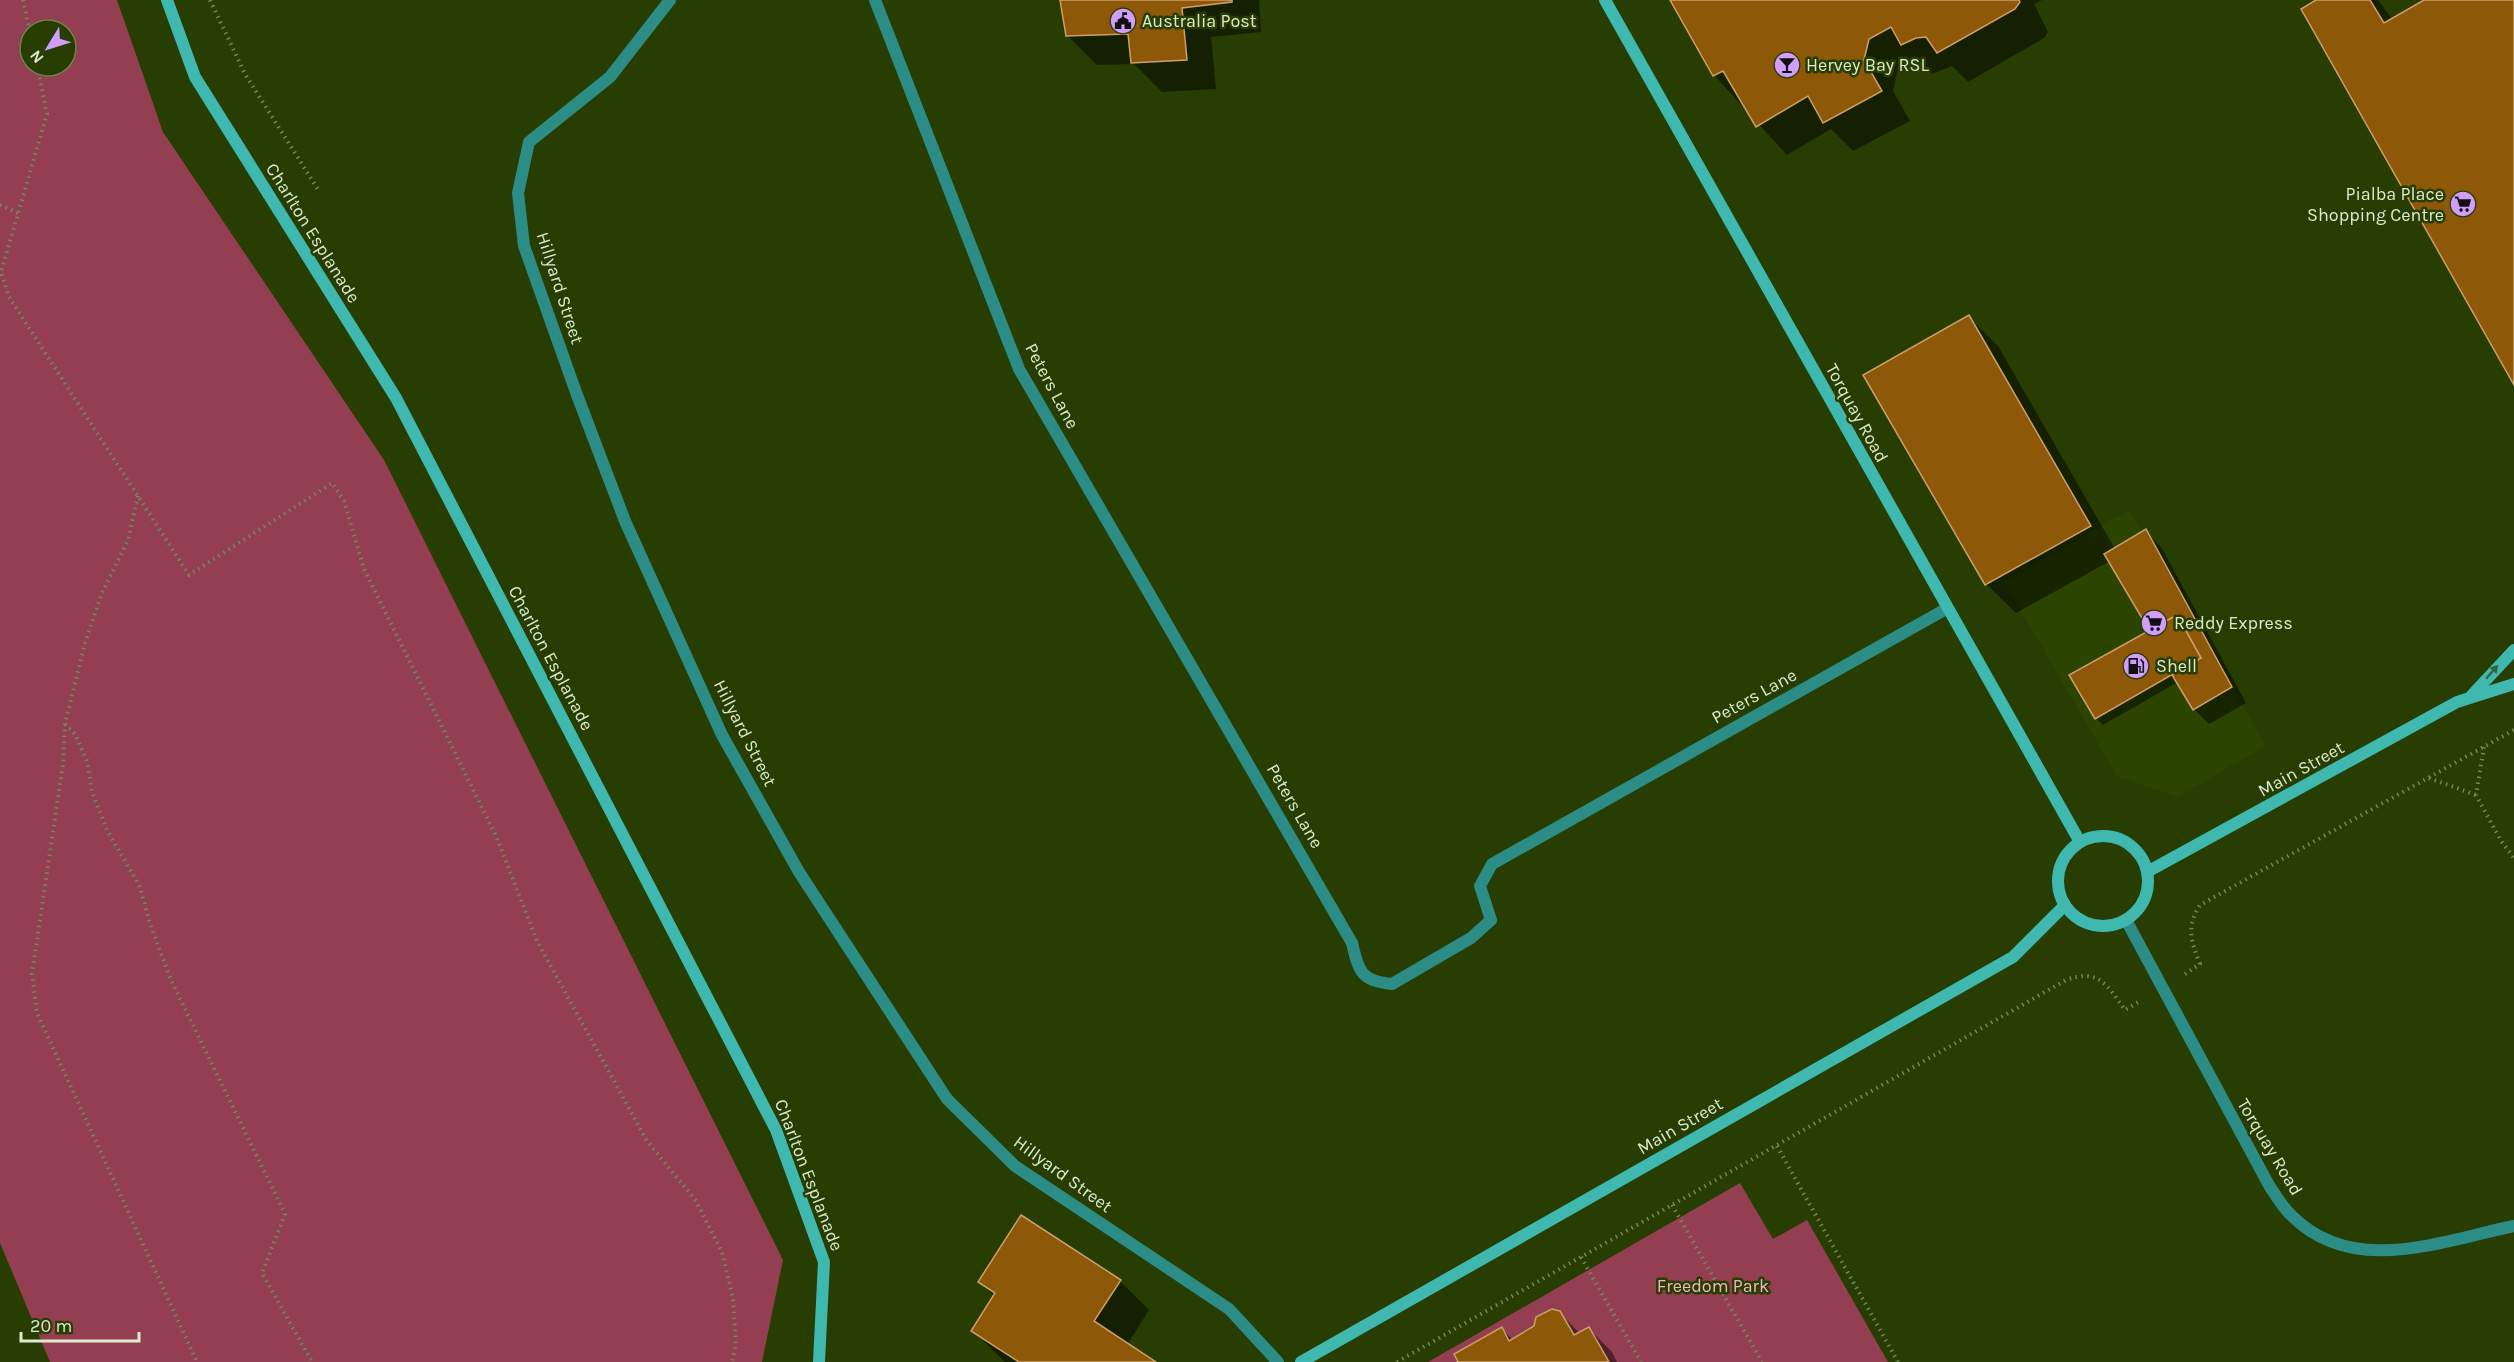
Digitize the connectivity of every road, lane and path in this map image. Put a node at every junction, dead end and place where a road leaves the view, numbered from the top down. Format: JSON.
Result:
{"nodes":[{"id":1,"x":23,"y":0,"type":"edge"},
{"id":2,"x":166,"y":0,"type":"edge"},
{"id":3,"x":210,"y":0,"type":"edge"},
{"id":4,"x":670,"y":0,"type":"edge"},
{"id":5,"x":875,"y":0,"type":"edge"},
{"id":6,"x":1605,"y":0,"type":"edge"},
{"id":7,"x":27,"y":18,"type":"edge"},
{"id":8,"x":39,"y":78,"type":"edge"},
{"id":9,"x":319,"y":191,"type":"dead end"},
{"id":10,"x":0,"y":205,"type":"edge"},
{"id":11,"x":18,"y":213,"type":"junction"},
{"id":12,"x":138,"y":496,"type":"junction"},
{"id":13,"x":1946,"y":609,"type":"junction"},
{"id":14,"x":2514,"y":650,"type":"edge"},
{"id":15,"x":2514,"y":684,"type":"edge"},
{"id":16,"x":2471,"y":696,"type":"junction"},
{"id":17,"x":65,"y":724,"type":"junction"},
{"id":18,"x":2514,"y":730,"type":"edge"},
{"id":19,"x":2484,"y":747,"type":"junction"},
{"id":20,"x":2428,"y":778,"type":"junction"},
{"id":21,"x":2476,"y":795,"type":"junction"},
{"id":22,"x":2080,"y":842,"type":"junction"},
{"id":23,"x":2514,"y":858,"type":"edge"},
{"id":24,"x":2147,"y":872,"type":"junction"},
{"id":25,"x":2065,"y":905,"type":"junction"},
{"id":26,"x":2126,"y":920,"type":"junction"},
{"id":27,"x":2163,"y":988,"type":"junction"},
{"id":28,"x":1776,"y":1145,"type":"junction"},
{"id":29,"x":1672,"y":1205,"type":"junction"},
{"id":30,"x":2514,"y":1226,"type":"edge"},
{"id":31,"x":1581,"y":1257,"type":"junction"},
{"id":32,"x":197,"y":1362,"type":"edge"},
{"id":33,"x":312,"y":1362,"type":"edge"},
{"id":34,"x":732,"y":1362,"type":"edge"},
{"id":35,"x":819,"y":1362,"type":"edge"},
{"id":36,"x":1278,"y":1362,"type":"edge"},
{"id":37,"x":1301,"y":1362,"type":"edge"},
{"id":38,"x":1397,"y":1362,"type":"edge"},
{"id":39,"x":1641,"y":1362,"type":"edge"},
{"id":40,"x":1762,"y":1362,"type":"edge"},
{"id":41,"x":1898,"y":1362,"type":"edge"}],
"edges":[{"from":1,"to":7,"type":"path"},
{"from":2,"to":35,"type":"street","name":"Charlton Esplanade"},
{"from":3,"to":9,"type":"path"},
{"from":4,"to":36,"type":"street","name":"Hillyard Street"},
{"from":5,"to":13,"type":"street","name":"Peters Lane"},
{"from":6,"to":13,"type":"street","name":"Torquay Road"},
{"from":8,"to":11,"type":"path"},
{"from":10,"to":11,"type":"path"},
{"from":11,"to":12,"type":"path"},
{"from":12,"to":17,"type":"path"},
{"from":12,"to":34,"type":"path"},
{"from":13,"to":22,"type":"street","name":"Torquay Road"},
{"from":16,"to":14,"type":"street","name":"Main Street","one_way":true},
{"from":15,"to":16,"type":"street","name":"Main Street"},
{"from":16,"to":24,"type":"street","name":"Main Street"},
{"from":17,"to":32,"type":"path"},
{"from":17,"to":33,"type":"path"},
{"from":18,"to":19,"type":"path"},
{"from":19,"to":20,"type":"path"},
{"from":19,"to":21,"type":"path"},
{"from":20,"to":21,"type":"path"},
{"from":20,"to":27,"type":"path"},
{"from":21,"to":23,"type":"path"},
{"from":22,"to":24,"type":"street"},
{"from":22,"to":25,"type":"street"},
{"from":24,"to":26,"type":"street"},
{"from":25,"to":26,"type":"street"},
{"from":25,"to":37,"type":"street","name":"Main Street"},
{"from":26,"to":27,"type":"street","name":"Torquay Road"},
{"from":27,"to":28,"type":"path"},
{"from":27,"to":30,"type":"street","name":"Torquay Road"},
{"from":28,"to":29,"type":"path"},
{"from":28,"to":41,"type":"path"},
{"from":29,"to":31,"type":"path"},
{"from":29,"to":40,"type":"path"},
{"from":31,"to":38,"type":"path"},
{"from":31,"to":39,"type":"path"}]}
